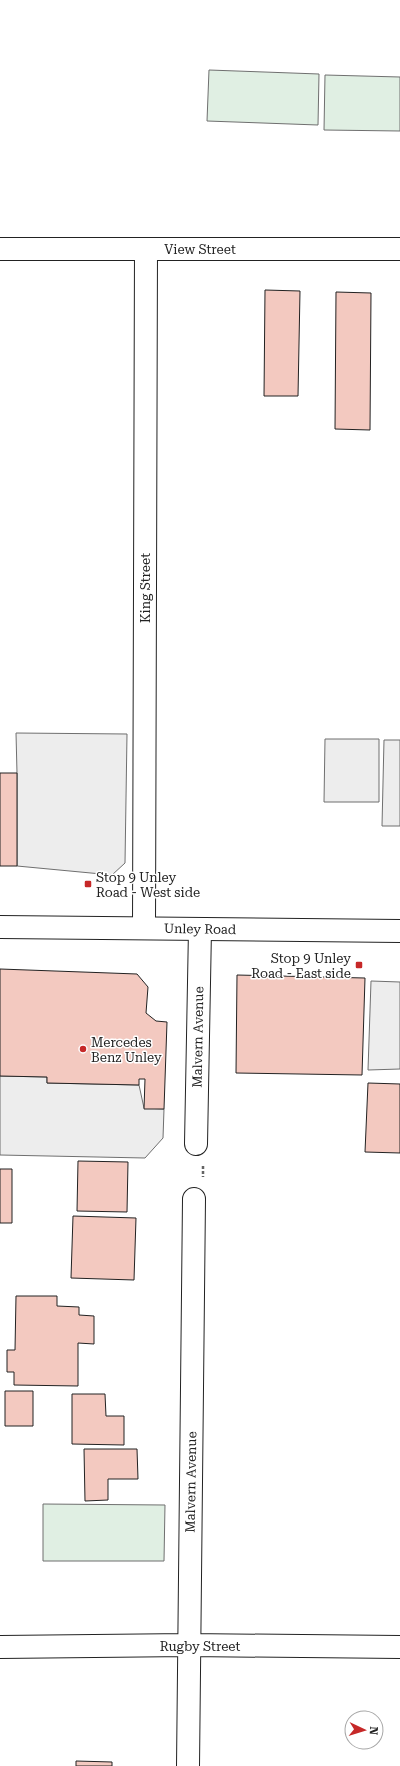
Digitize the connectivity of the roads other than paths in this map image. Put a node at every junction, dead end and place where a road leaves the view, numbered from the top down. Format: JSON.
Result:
{"nodes":[{"id":1,"x":0,"y":249,"type":"edge"},
{"id":2,"x":146,"y":249,"type":"junction"},
{"id":3,"x":400,"y":249,"type":"edge"},
{"id":4,"x":0,"y":928,"type":"edge"},
{"id":5,"x":144,"y":928,"type":"junction"},
{"id":6,"x":200,"y":929,"type":"junction"},
{"id":7,"x":400,"y":931,"type":"edge"},
{"id":8,"x":196,"y":1144,"type":"road end"},
{"id":9,"x":194,"y":1199,"type":"road end"},
{"id":10,"x":188,"y":1646,"type":"junction"},
{"id":11,"x":0,"y":1647,"type":"edge"},
{"id":12,"x":400,"y":1647,"type":"edge"},
{"id":13,"x":188,"y":1766,"type":"edge"}],
"edges":[{"from":1,"to":2,"type":"street","name":"View Street"},
{"from":2,"to":3,"type":"street","name":"View Street"},
{"from":2,"to":5,"type":"street","name":"King Street"},
{"from":4,"to":5,"type":"street","name":"Unley Road"},
{"from":5,"to":6,"type":"street","name":"Unley Road"},
{"from":6,"to":7,"type":"street","name":"Unley Road"},
{"from":6,"to":8,"type":"street","name":"Malvern Avenue"},
{"from":9,"to":10,"type":"street","name":"Malvern Avenue"},
{"from":10,"to":11,"type":"street","name":"Rugby Street"},
{"from":10,"to":12,"type":"street","name":"Rugby Street"},
{"from":10,"to":13,"type":"street","name":"Malvern Avenue"}]}
